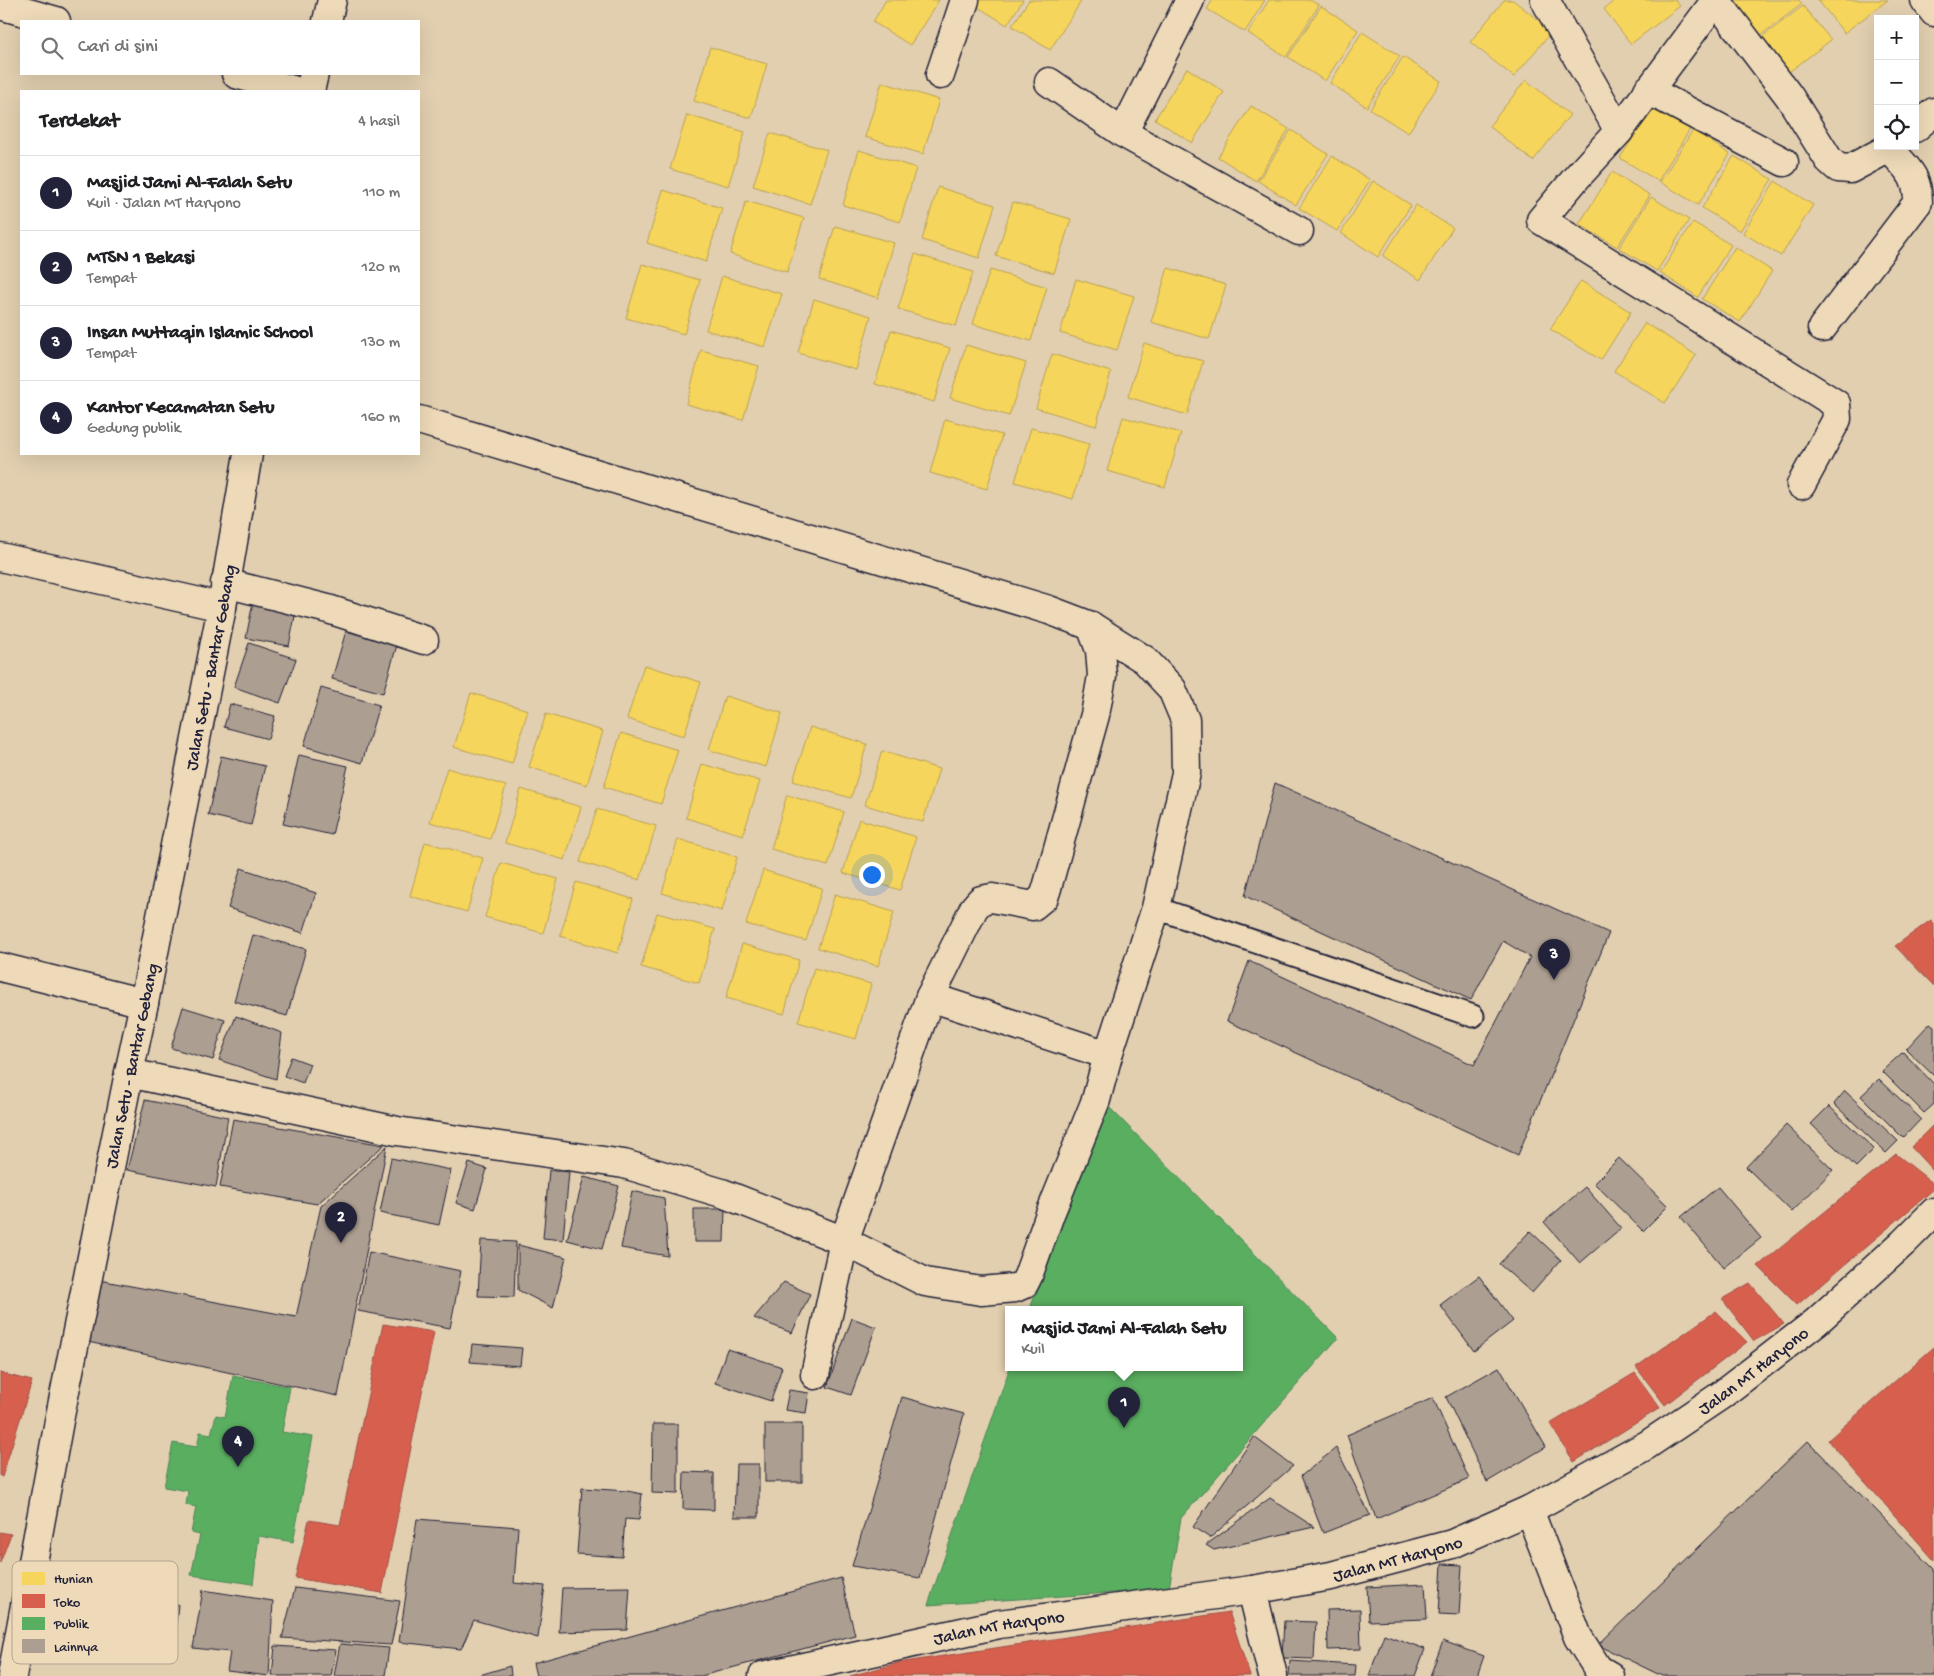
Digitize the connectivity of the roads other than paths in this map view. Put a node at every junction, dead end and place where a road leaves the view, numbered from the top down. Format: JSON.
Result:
{"nodes":[{"id":1,"x":332,"y":0,"type":"edge"},
{"id":2,"x":965,"y":0,"type":"edge"},
{"id":3,"x":1190,"y":0,"type":"edge"},
{"id":4,"x":1545,"y":0,"type":"edge"},
{"id":5,"x":1716,"y":0,"type":"edge"},
{"id":6,"x":1925,"y":0,"type":"edge"},
{"id":7,"x":2,"y":12,"type":"edge"},
{"id":8,"x":1934,"y":12,"type":"edge"},
{"id":9,"x":50,"y":20,"type":"edge"},
{"id":10,"x":327,"y":20,"type":"edge"},
{"id":11,"x":240,"y":75,"type":"edge"},
{"id":12,"x":314,"y":75,"type":"edge"},
{"id":13,"x":940,"y":75,"type":"dead end"},
{"id":14,"x":1049,"y":82,"type":"dead end"},
{"id":15,"x":292,"y":90,"type":"edge"},
{"id":16,"x":310,"y":90,"type":"edge"},
{"id":17,"x":1648,"y":90,"type":"junction"},
{"id":18,"x":1934,"y":112,"type":"edge"},
{"id":19,"x":1919,"y":125,"type":"edge"},
{"id":20,"x":1619,"y":131,"type":"junction"},
{"id":21,"x":1124,"y":134,"type":"junction"},
{"id":22,"x":1886,"y":150,"type":"edge"},
{"id":23,"x":1894,"y":150,"type":"edge"},
{"id":24,"x":1784,"y":162,"type":"dead end"},
{"id":25,"x":1299,"y":231,"type":"dead end"},
{"id":26,"x":1822,"y":328,"type":"dead end"},
{"id":27,"x":420,"y":420,"type":"edge"},
{"id":28,"x":248,"y":455,"type":"edge"},
{"id":29,"x":1801,"y":485,"type":"dead end"},
{"id":30,"x":0,"y":557,"type":"edge"},
{"id":31,"x":223,"y":595,"type":"junction"},
{"id":32,"x":1091,"y":626,"type":"junction"},
{"id":33,"x":424,"y":640,"type":"dead end"},
{"id":34,"x":1156,"y":908,"type":"junction"},
{"id":35,"x":0,"y":967,"type":"edge"},
{"id":36,"x":930,"y":997,"type":"junction"},
{"id":37,"x":144,"y":1003,"type":"junction"},
{"id":38,"x":1473,"y":1016,"type":"dead end"},
{"id":39,"x":1108,"y":1055,"type":"junction"},
{"id":40,"x":129,"y":1073,"type":"junction"},
{"id":41,"x":1934,"y":1212,"type":"edge"},
{"id":42,"x":844,"y":1241,"type":"junction"},
{"id":43,"x":815,"y":1375,"type":"dead end"},
{"id":44,"x":1529,"y":1510,"type":"junction"},
{"id":45,"x":33,"y":1561,"type":"edge"},
{"id":46,"x":1252,"y":1590,"type":"junction"},
{"id":47,"x":763,"y":1676,"type":"edge"},
{"id":48,"x":1272,"y":1676,"type":"edge"},
{"id":49,"x":1610,"y":1676,"type":"edge"}],
"edges":[{"from":1,"to":10,"type":"street"},
{"from":2,"to":13,"type":"street"},
{"from":3,"to":21,"type":"street"},
{"from":4,"to":20,"type":"street"},
{"from":5,"to":17,"type":"street"},
{"from":5,"to":22,"type":"street"},
{"from":6,"to":8,"type":"street"},
{"from":7,"to":9,"type":"street"},
{"from":11,"to":15,"type":"street"},
{"from":12,"to":16,"type":"street"},
{"from":14,"to":21,"type":"street"},
{"from":17,"to":20,"type":"street"},
{"from":17,"to":24,"type":"street"},
{"from":18,"to":19,"type":"street"},
{"from":20,"to":29,"type":"street"},
{"from":21,"to":25,"type":"street"},
{"from":23,"to":26,"type":"street"},
{"from":27,"to":32,"type":"street"},
{"from":28,"to":31,"type":"street","name":"Jalan Setu - Bantar Gebang"},
{"from":30,"to":31,"type":"street"},
{"from":31,"to":33,"type":"street"},
{"from":31,"to":37,"type":"street","name":"Jalan Setu - Bantar Gebang"},
{"from":32,"to":34,"type":"street"},
{"from":32,"to":36,"type":"street"},
{"from":34,"to":38,"type":"lane"},
{"from":34,"to":39,"type":"street"},
{"from":35,"to":37,"type":"street"},
{"from":36,"to":39,"type":"street"},
{"from":36,"to":42,"type":"street"},
{"from":37,"to":40,"type":"street","name":"Jalan Setu - Bantar Gebang"},
{"from":39,"to":42,"type":"street"},
{"from":40,"to":42,"type":"street"},
{"from":40,"to":45,"type":"street","name":"Jalan Setu - Bantar Gebang"},
{"from":41,"to":44,"type":"street","name":"Jalan MT Haryono"},
{"from":42,"to":43,"type":"street"},
{"from":44,"to":46,"type":"street","name":"Jalan MT Haryono"},
{"from":44,"to":49,"type":"street"},
{"from":46,"to":47,"type":"street","name":"Jalan MT Haryono"},
{"from":46,"to":48,"type":"street"}]}
